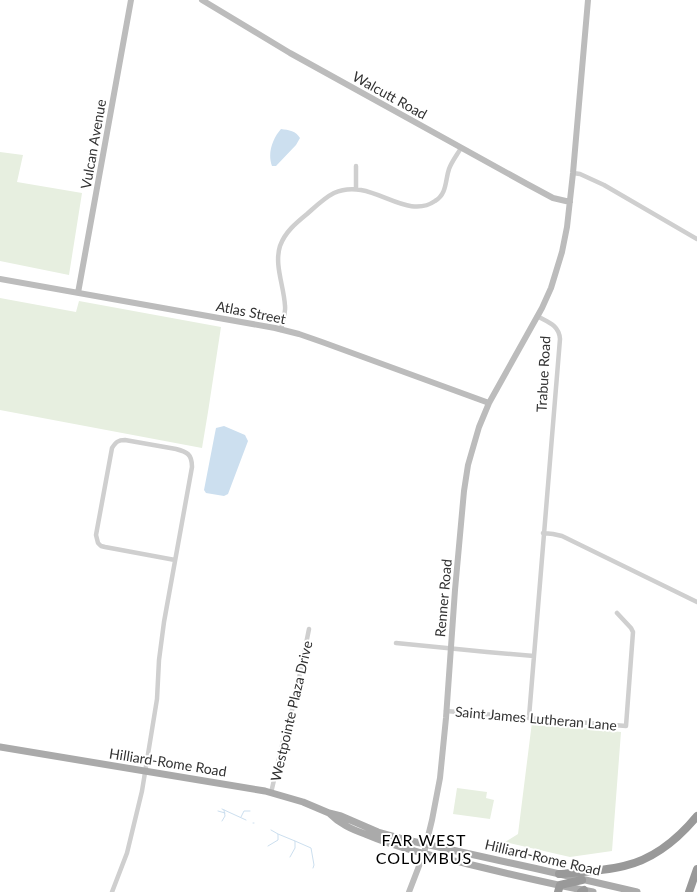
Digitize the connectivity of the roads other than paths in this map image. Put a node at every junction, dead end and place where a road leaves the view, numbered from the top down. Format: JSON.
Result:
{"nodes":[{"id":1,"x":131,"y":0,"type":"edge"},
{"id":2,"x":202,"y":0,"type":"edge"},
{"id":3,"x":588,"y":0,"type":"edge"},
{"id":4,"x":461,"y":148,"type":"junction"},
{"id":5,"x":356,"y":166,"type":"dead end"},
{"id":6,"x":573,"y":173,"type":"junction"},
{"id":7,"x":356,"y":189,"type":"junction"},
{"id":8,"x":570,"y":202,"type":"junction"},
{"id":9,"x":697,"y":239,"type":"edge"},
{"id":10,"x":0,"y":279,"type":"edge"},
{"id":11,"x":78,"y":293,"type":"junction"},
{"id":12,"x":537,"y":316,"type":"junction"},
{"id":13,"x":281,"y":330,"type":"junction"},
{"id":14,"x":489,"y":403,"type":"junction"},
{"id":15,"x":543,"y":533,"type":"junction"},
{"id":16,"x":175,"y":560,"type":"junction"},
{"id":17,"x":697,"y":602,"type":"edge"},
{"id":18,"x":617,"y":613,"type":"dead end"},
{"id":19,"x":310,"y":629,"type":"dead end"},
{"id":20,"x":396,"y":643,"type":"dead end"},
{"id":21,"x":451,"y":648,"type":"junction"},
{"id":22,"x":534,"y":656,"type":"junction"},
{"id":23,"x":446,"y":711,"type":"junction"},
{"id":24,"x":528,"y":718,"type":"junction"},
{"id":25,"x":0,"y":747,"type":"edge"},
{"id":26,"x":145,"y":771,"type":"junction"},
{"id":27,"x":272,"y":793,"type":"junction"},
{"id":28,"x":329,"y":813,"type":"junction"},
{"id":29,"x":697,"y":816,"type":"edge"},
{"id":30,"x":426,"y":844,"type":"junction"},
{"id":31,"x":424,"y":853,"type":"junction"},
{"id":32,"x":697,"y":870,"type":"edge"},
{"id":33,"x":559,"y":874,"type":"junction"},
{"id":34,"x":582,"y":880,"type":"junction"},
{"id":35,"x":559,"y":888,"type":"edge"},
{"id":36,"x":582,"y":891,"type":"edge"},
{"id":37,"x":112,"y":892,"type":"edge"},
{"id":38,"x":409,"y":892,"type":"edge"},
{"id":39,"x":593,"y":892,"type":"edge"},
{"id":40,"x":637,"y":892,"type":"edge"},
{"id":41,"x":688,"y":892,"type":"edge"}],
"edges":[{"from":1,"to":11,"type":"street","name":"Vulcan Avenue"},
{"from":2,"to":4,"type":"street","name":"Walcutt Road"},
{"from":3,"to":6,"type":"street","name":"Trabue Road"},
{"from":4,"to":7,"type":"street"},
{"from":4,"to":8,"type":"street","name":"Walcutt Road"},
{"from":5,"to":7,"type":"street"},
{"from":6,"to":8,"type":"street","name":"Trabue Road"},
{"from":6,"to":9,"type":"street"},
{"from":7,"to":13,"type":"street"},
{"from":8,"to":12,"type":"street","name":"Trabue Road"},
{"from":10,"to":11,"type":"street","name":"Atlas Street"},
{"from":11,"to":13,"type":"street","name":"Atlas Street"},
{"from":12,"to":14,"type":"street","name":"Renner Road"},
{"from":12,"to":15,"type":"street","name":"Trabue Road"},
{"from":13,"to":14,"type":"street","name":"Atlas Street"},
{"from":14,"to":21,"type":"street","name":"Renner Road"},
{"from":15,"to":17,"type":"street"},
{"from":15,"to":22,"type":"street","name":"Trabue Road"},
{"from":16,"to":16,"type":"street"},
{"from":16,"to":26,"type":"street"},
{"from":18,"to":24,"type":"street","name":"Saint James Lutheran Lane"},
{"from":19,"to":27,"type":"street","name":"Westpointe Plaza Drive"},
{"from":20,"to":21,"type":"street"},
{"from":21,"to":22,"type":"street"},
{"from":21,"to":23,"type":"street","name":"Renner Road"},
{"from":22,"to":24,"type":"street","name":"Trabue Road"},
{"from":23,"to":24,"type":"street","name":"Saint James Lutheran Lane"},
{"from":23,"to":30,"type":"street","name":"Renner Road"},
{"from":25,"to":26,"type":"main road","name":"Hilliard-Rome Road"},
{"from":26,"to":27,"type":"main road","name":"Hilliard-Rome Road"},
{"from":26,"to":37,"type":"street"},
{"from":27,"to":28,"type":"main road","name":"Hilliard-Rome Road"},
{"from":28,"to":30,"type":"main road","name":"Hilliard-Rome Road"},
{"from":28,"to":31,"type":"main road","name":"Hilliard-Rome Road"},
{"from":29,"to":33,"type":"highway"},
{"from":30,"to":31,"type":"street","name":"Renner Road"},
{"from":30,"to":33,"type":"main road","name":"Hilliard-Rome Road"},
{"from":31,"to":35,"type":"main road","name":"Hilliard-Rome Road"},
{"from":31,"to":38,"type":"street","name":"Renner Road"},
{"from":32,"to":41,"type":"highway"},
{"from":33,"to":34,"type":"main road","name":"Hilliard-Rome Road"},
{"from":34,"to":35,"type":"highway"},
{"from":34,"to":40,"type":"main road","name":"Hilliard-Rome Road"},
{"from":35,"to":36,"type":"main road","name":"Hilliard-Rome Road"},
{"from":36,"to":39,"type":"main road","name":"Hilliard-Rome Road"}]}
